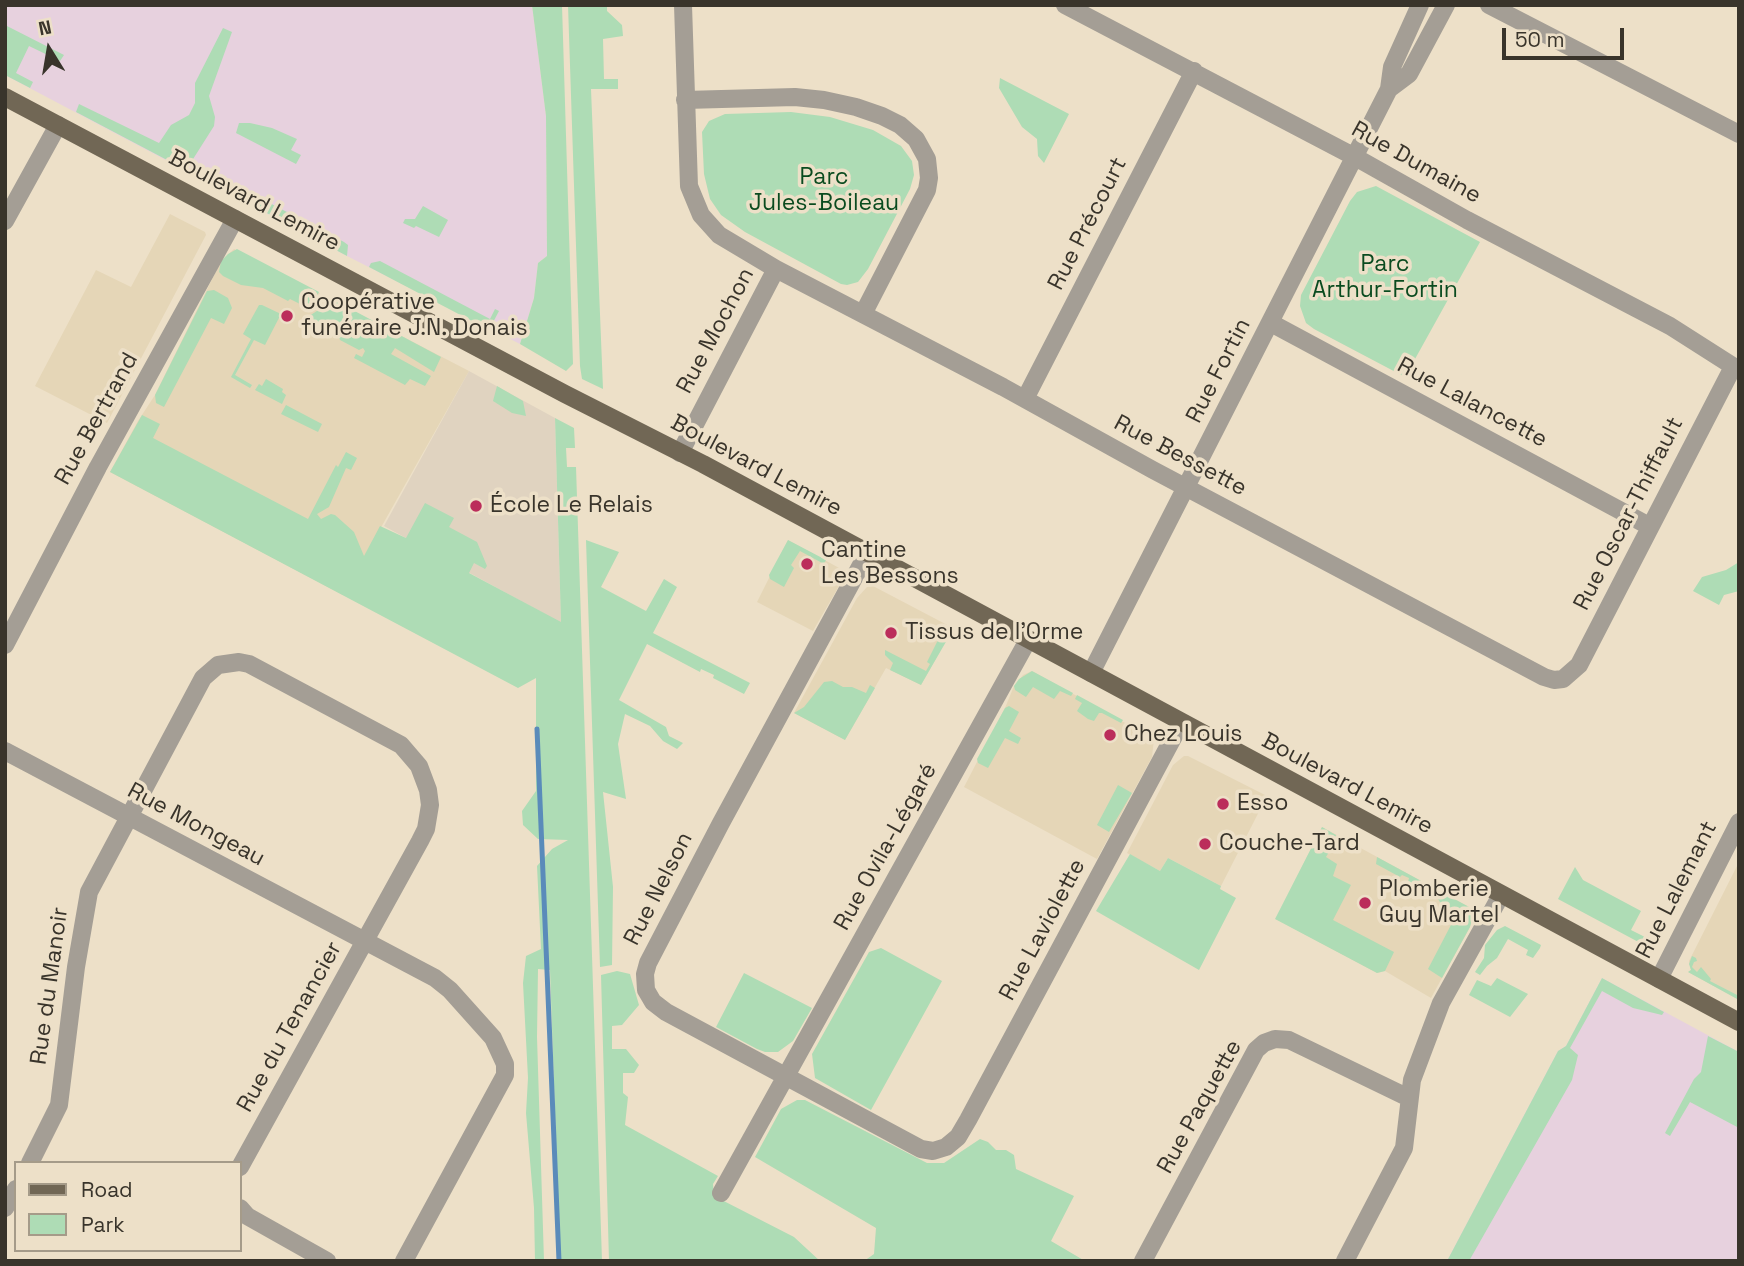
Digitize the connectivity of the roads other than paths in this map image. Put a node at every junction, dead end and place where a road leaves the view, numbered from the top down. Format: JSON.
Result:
{"nodes":[{"id":1,"x":683,"y":5,"type":"edge"},
{"id":2,"x":1065,"y":5,"type":"edge"},
{"id":3,"x":1420,"y":5,"type":"edge"},
{"id":4,"x":1446,"y":5,"type":"edge"},
{"id":5,"x":1489,"y":5,"type":"edge"},
{"id":6,"x":1194,"y":71,"type":"junction"},
{"id":7,"x":1389,"y":89,"type":"junction"},
{"id":8,"x":5,"y":97,"type":"edge"},
{"id":9,"x":685,"y":100,"type":"junction"},
{"id":10,"x":58,"y":125,"type":"junction"},
{"id":11,"x":1739,"y":134,"type":"edge"},
{"id":12,"x":1355,"y":156,"type":"junction"},
{"id":13,"x":235,"y":219,"type":"junction"},
{"id":14,"x":5,"y":221,"type":"edge"},
{"id":15,"x":776,"y":269,"type":"junction"},
{"id":16,"x":863,"y":314,"type":"junction"},
{"id":17,"x":1271,"y":323,"type":"junction"},
{"id":18,"x":1736,"y":368,"type":"edge"},
{"id":19,"x":1025,"y":399,"type":"junction"},
{"id":20,"x":680,"y":453,"type":"junction"},
{"id":21,"x":1187,"y":487,"type":"junction"},
{"id":22,"x":1649,"y":526,"type":"junction"},
{"id":23,"x":867,"y":554,"type":"junction"},
{"id":24,"x":1028,"y":640,"type":"junction"},
{"id":25,"x":5,"y":645,"type":"edge"},
{"id":26,"x":1091,"y":673,"type":"junction"},
{"id":27,"x":1563,"y":679,"type":"joint"},
{"id":28,"x":1181,"y":723,"type":"junction"},
{"id":29,"x":5,"y":751,"type":"edge"},
{"id":30,"x":127,"y":817,"type":"junction"},
{"id":31,"x":1739,"y":822,"type":"edge"},
{"id":32,"x":1501,"y":894,"type":"junction"},
{"id":33,"x":366,"y":941,"type":"junction"},
{"id":34,"x":1659,"y":979,"type":"junction"},
{"id":35,"x":1739,"y":1022,"type":"edge"},
{"id":36,"x":787,"y":1076,"type":"junction"},
{"id":37,"x":1409,"y":1098,"type":"junction"},
{"id":38,"x":937,"y":1150,"type":"joint"},
{"id":39,"x":31,"y":1161,"type":"edge"},
{"id":40,"x":242,"y":1163,"type":"edge"},
{"id":41,"x":14,"y":1192,"type":"edge"},
{"id":42,"x":721,"y":1193,"type":"dead end"},
{"id":43,"x":5,"y":1208,"type":"edge"},
{"id":44,"x":242,"y":1210,"type":"edge"},
{"id":45,"x":327,"y":1261,"type":"edge"},
{"id":46,"x":404,"y":1261,"type":"edge"},
{"id":47,"x":1143,"y":1261,"type":"edge"},
{"id":48,"x":1345,"y":1261,"type":"edge"}],
"edges":[{"from":1,"to":9,"type":"street","name":"Rue Bessette"},
{"from":2,"to":6,"type":"street","name":"Rue Dumaine"},
{"from":3,"to":7,"type":"street","name":"Rue Fortin"},
{"from":4,"to":7,"type":"street","name":"Rue Fortin"},
{"from":5,"to":11,"type":"street"},
{"from":6,"to":12,"type":"street","name":"Rue Dumaine"},
{"from":6,"to":19,"type":"street","name":"Rue Précourt"},
{"from":7,"to":12,"type":"street","name":"Rue Fortin"},
{"from":8,"to":10,"type":"main road","name":"Boulevard Lemire"},
{"from":9,"to":15,"type":"street","name":"Rue Bessette"},
{"from":9,"to":16,"type":"street"},
{"from":10,"to":13,"type":"main road","name":"Boulevard Lemire"},
{"from":10,"to":14,"type":"street"},
{"from":12,"to":17,"type":"street","name":"Rue Fortin"},
{"from":12,"to":18,"type":"street","name":"Rue Dumaine"},
{"from":13,"to":20,"type":"main road","name":"Boulevard Lemire"},
{"from":13,"to":25,"type":"street","name":"Rue Bertrand"},
{"from":15,"to":16,"type":"street","name":"Rue Bessette"},
{"from":15,"to":20,"type":"street","name":"Rue Mochon"},
{"from":16,"to":19,"type":"street","name":"Rue Bessette"},
{"from":17,"to":21,"type":"street","name":"Rue Fortin"},
{"from":17,"to":22,"type":"street","name":"Rue Lalancette"},
{"from":18,"to":22,"type":"street","name":"Rue Oscar-Thiffault"},
{"from":19,"to":21,"type":"street","name":"Rue Bessette"},
{"from":20,"to":23,"type":"main road","name":"Boulevard Lemire"},
{"from":21,"to":26,"type":"street","name":"Rue Fortin"},
{"from":21,"to":27,"type":"street","name":"Rue Bessette"},
{"from":22,"to":27,"type":"street","name":"Rue Oscar-Thiffault"},
{"from":23,"to":24,"type":"main road","name":"Boulevard Lemire"},
{"from":23,"to":36,"type":"street","name":"Rue Nelson"},
{"from":24,"to":26,"type":"main road","name":"Boulevard Lemire"},
{"from":24,"to":36,"type":"street","name":"Rue Ovila-Légaré"},
{"from":26,"to":28,"type":"main road","name":"Boulevard Lemire"},
{"from":28,"to":32,"type":"main road","name":"Boulevard Lemire"},
{"from":28,"to":38,"type":"street","name":"Rue Laviolette"},
{"from":29,"to":30,"type":"street","name":"Rue Mongeau"},
{"from":30,"to":33,"type":"street","name":"Rue Mongeau"},
{"from":30,"to":33,"type":"street","name":"Rue du Manoir"},
{"from":30,"to":39,"type":"street","name":"Rue du Manoir"},
{"from":31,"to":34,"type":"street","name":"Rue Lalemant"},
{"from":32,"to":34,"type":"main road","name":"Boulevard Lemire"},
{"from":32,"to":37,"type":"street"},
{"from":33,"to":40,"type":"street","name":"Rue du Tenancier"},
{"from":33,"to":46,"type":"street","name":"Rue du Tenancier"},
{"from":34,"to":35,"type":"main road","name":"Boulevard Lemire"},
{"from":36,"to":38,"type":"street","name":"Rue Nelson"},
{"from":36,"to":42,"type":"street","name":"Rue Ovila-Légaré"},
{"from":37,"to":47,"type":"street","name":"Rue Paquette"},
{"from":37,"to":48,"type":"street"},
{"from":41,"to":43,"type":"street"},
{"from":44,"to":45,"type":"street"}]}
